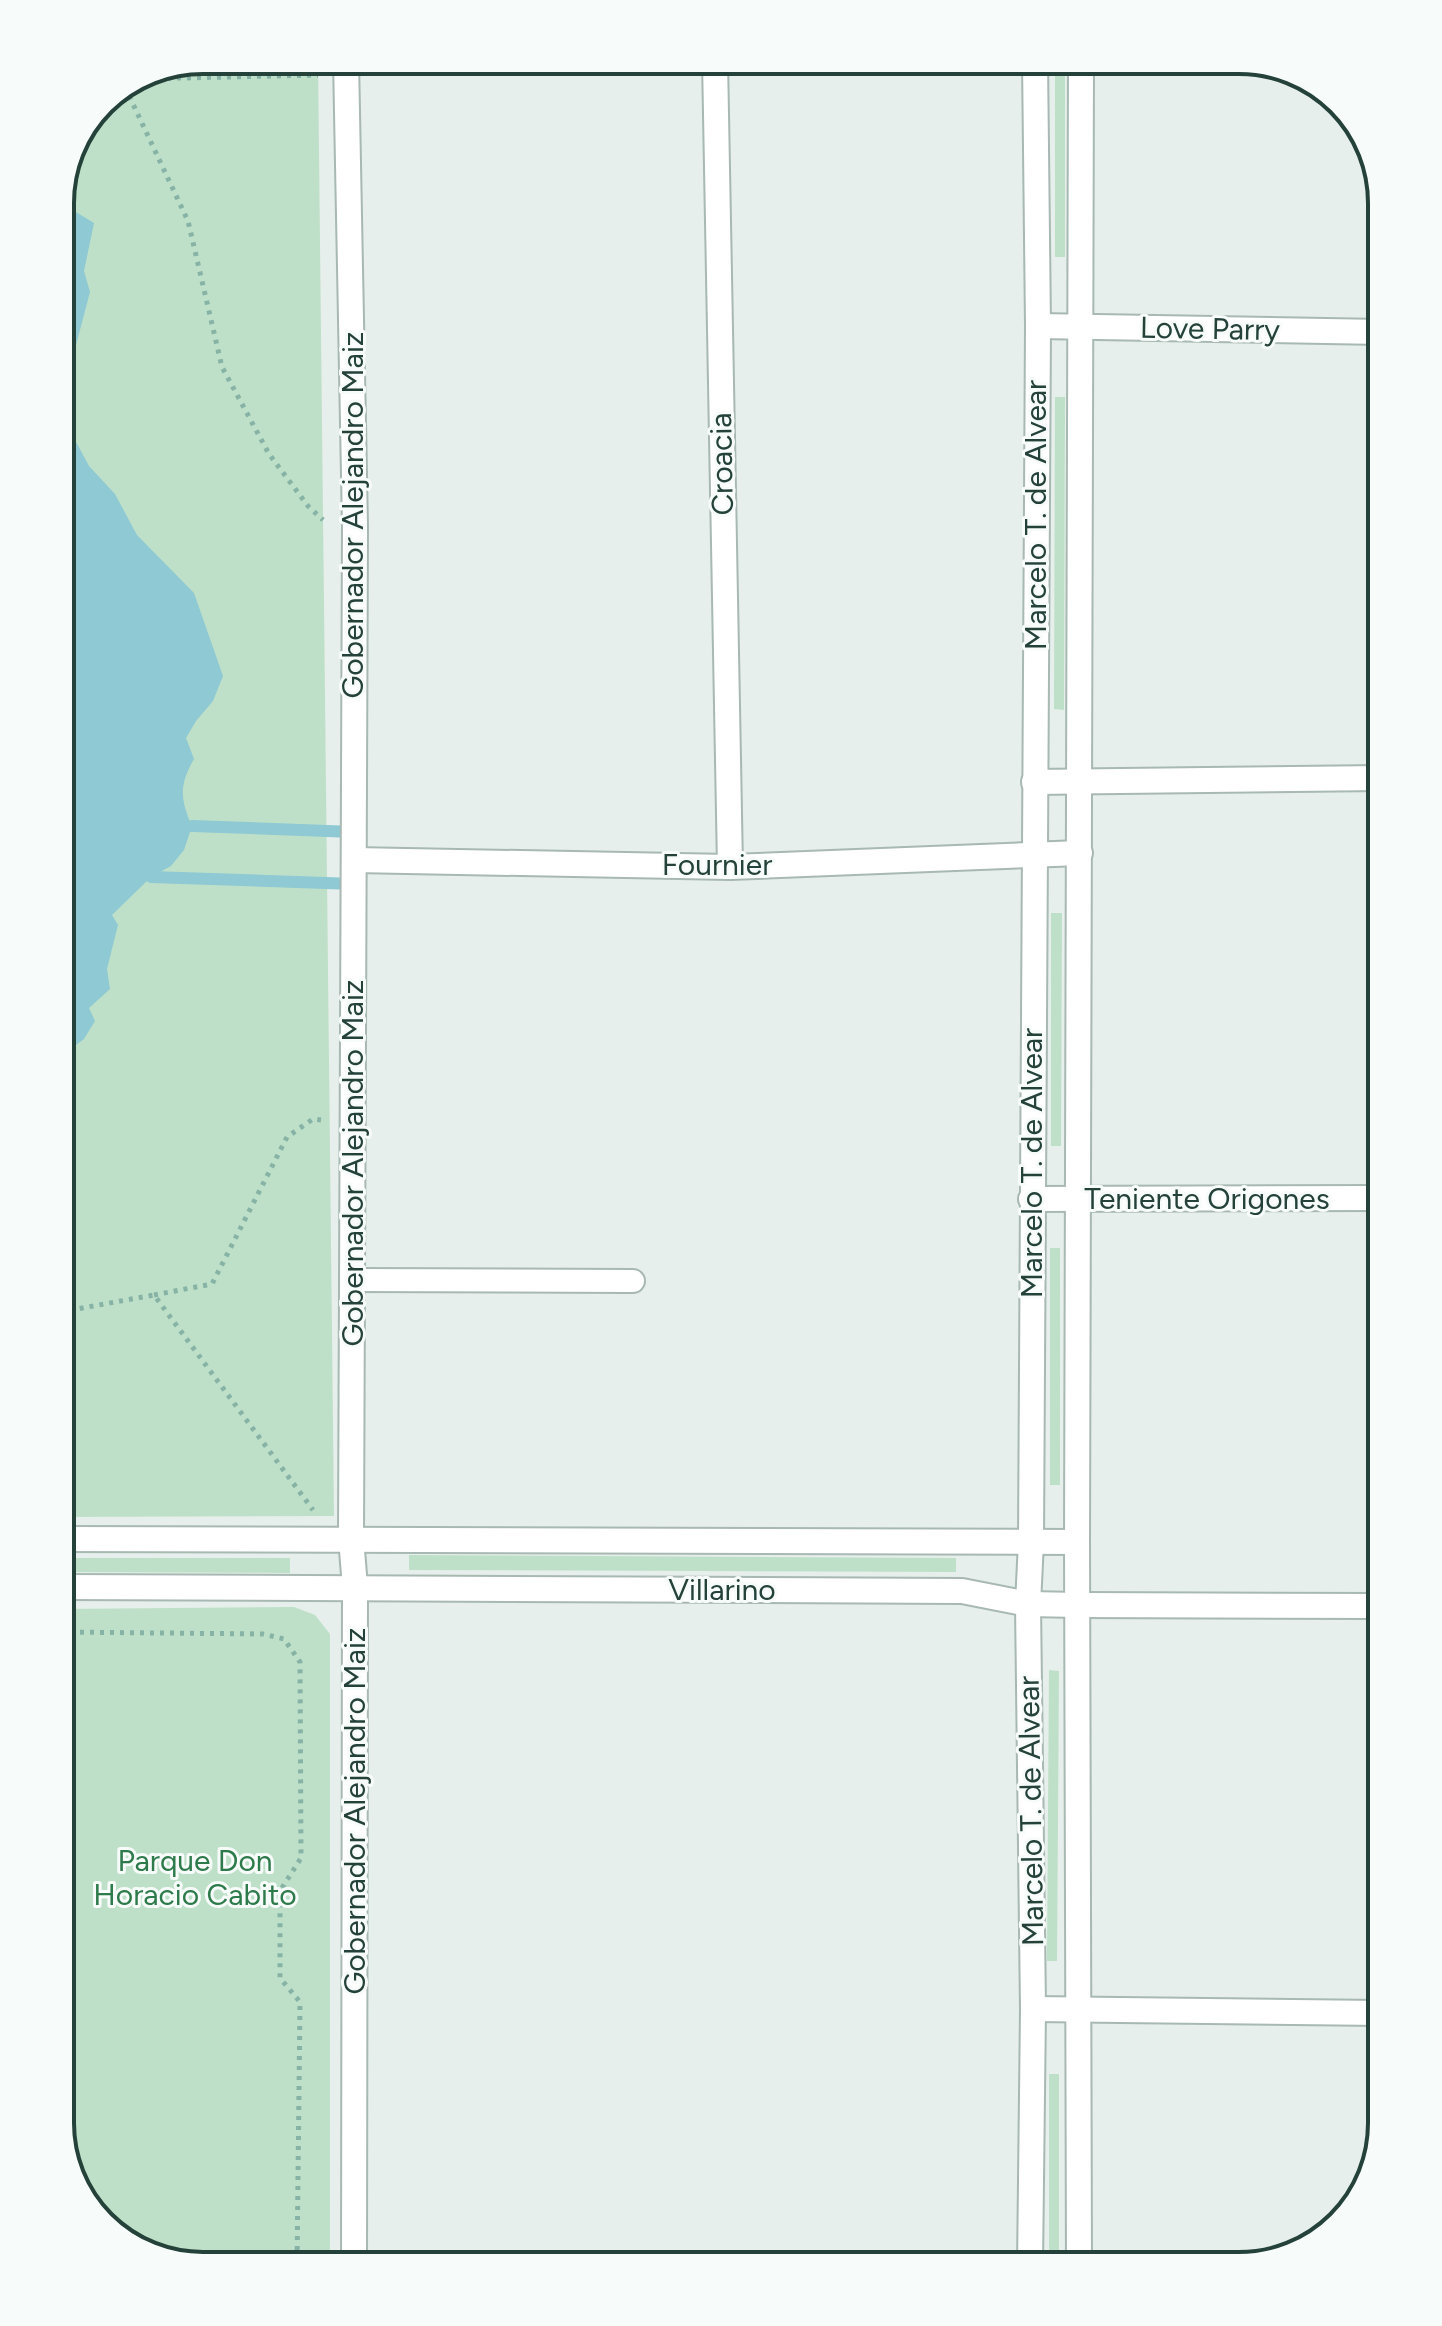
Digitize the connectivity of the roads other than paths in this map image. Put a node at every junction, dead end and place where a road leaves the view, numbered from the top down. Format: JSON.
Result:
{"nodes":[{"id":1,"x":347,"y":74,"type":"edge"},
{"id":2,"x":715,"y":74,"type":"edge"},
{"id":3,"x":1035,"y":74,"type":"edge"},
{"id":4,"x":1081,"y":74,"type":"edge"},
{"id":5,"x":1038,"y":326,"type":"junction"},
{"id":6,"x":1082,"y":327,"type":"junction"},
{"id":7,"x":1368,"y":332,"type":"edge"},
{"id":8,"x":1368,"y":778,"type":"edge"},
{"id":9,"x":1081,"y":781,"type":"junction"},
{"id":10,"x":1034,"y":782,"type":"junction"},
{"id":11,"x":1035,"y":853,"type":"junction"},
{"id":12,"x":1080,"y":853,"type":"junction"},
{"id":13,"x":354,"y":860,"type":"junction"},
{"id":14,"x":730,"y":867,"type":"junction"},
{"id":15,"x":1368,"y":1198,"type":"edge"},
{"id":16,"x":1031,"y":1199,"type":"junction"},
{"id":17,"x":1078,"y":1200,"type":"junction"},
{"id":18,"x":353,"y":1280,"type":"junction"},
{"id":19,"x":633,"y":1281,"type":"dead end"},
{"id":20,"x":342,"y":1538,"type":"junction"},
{"id":21,"x":74,"y":1539,"type":"edge"},
{"id":22,"x":1031,"y":1542,"type":"junction"},
{"id":23,"x":1077,"y":1542,"type":"junction"},
{"id":24,"x":74,"y":1587,"type":"edge"},
{"id":25,"x":355,"y":1587,"type":"junction"},
{"id":26,"x":1028,"y":1604,"type":"junction"},
{"id":27,"x":1079,"y":1605,"type":"junction"},
{"id":28,"x":1368,"y":1606,"type":"edge"},
{"id":29,"x":1033,"y":2009,"type":"junction"},
{"id":30,"x":1078,"y":2011,"type":"junction"},
{"id":31,"x":1368,"y":2013,"type":"edge"},
{"id":32,"x":354,"y":2252,"type":"edge"},
{"id":33,"x":1030,"y":2252,"type":"edge"},
{"id":34,"x":1079,"y":2252,"type":"edge"}],
"edges":[{"from":1,"to":13,"type":"street","name":"Gobernador Alejandro Maiz"},
{"from":2,"to":14,"type":"street","name":"Croacia"},
{"from":3,"to":5,"type":"street","name":"Marcelo T. de Alvear"},
{"from":4,"to":6,"type":"street","name":"Marcelo T. de Alvear"},
{"from":5,"to":6,"type":"street","name":"Love Parry"},
{"from":5,"to":10,"type":"street","name":"Marcelo T. de Alvear"},
{"from":6,"to":7,"type":"street","name":"Love Parry"},
{"from":6,"to":9,"type":"street","name":"Marcelo T. de Alvear"},
{"from":8,"to":9,"type":"street"},
{"from":9,"to":10,"type":"street"},
{"from":9,"to":12,"type":"street","name":"Marcelo T. de Alvear"},
{"from":10,"to":11,"type":"street","name":"Marcelo T. de Alvear"},
{"from":11,"to":12,"type":"street","name":"Fournier"},
{"from":11,"to":14,"type":"street","name":"Fournier"},
{"from":11,"to":16,"type":"street","name":"Marcelo T. de Alvear"},
{"from":12,"to":17,"type":"street","name":"Marcelo T. de Alvear"},
{"from":13,"to":14,"type":"street","name":"Fournier"},
{"from":13,"to":18,"type":"street","name":"Gobernador Alejandro Maiz"},
{"from":15,"to":17,"type":"street","name":"Teniente Origones"},
{"from":16,"to":17,"type":"street","name":"Teniente Origones"},
{"from":16,"to":22,"type":"street","name":"Marcelo T. de Alvear"},
{"from":17,"to":23,"type":"street","name":"Marcelo T. de Alvear"},
{"from":18,"to":19,"type":"lane"},
{"from":18,"to":20,"type":"street","name":"Gobernador Alejandro Maiz"},
{"from":20,"to":21,"type":"street","name":"Villarino"},
{"from":20,"to":22,"type":"street","name":"Villarino"},
{"from":20,"to":25,"type":"street","name":"Gobernador Alejandro Maiz"},
{"from":22,"to":23,"type":"street","name":"Villarino"},
{"from":22,"to":26,"type":"street","name":"Marcelo T. de Alvear"},
{"from":23,"to":27,"type":"street","name":"Marcelo T. de Alvear"},
{"from":24,"to":25,"type":"street","name":"Villarino"},
{"from":25,"to":26,"type":"street","name":"Villarino"},
{"from":25,"to":32,"type":"street","name":"Gobernador Alejandro Maiz"},
{"from":26,"to":27,"type":"street","name":"Villarino"},
{"from":26,"to":29,"type":"street","name":"Marcelo T. de Alvear"},
{"from":27,"to":28,"type":"street","name":"Villarino"},
{"from":27,"to":30,"type":"street","name":"Marcelo T. de Alvear"},
{"from":29,"to":30,"type":"street"},
{"from":29,"to":33,"type":"street","name":"Marcelo T. de Alvear"},
{"from":30,"to":31,"type":"street"},
{"from":30,"to":34,"type":"street","name":"Marcelo T. de Alvear"}]}
